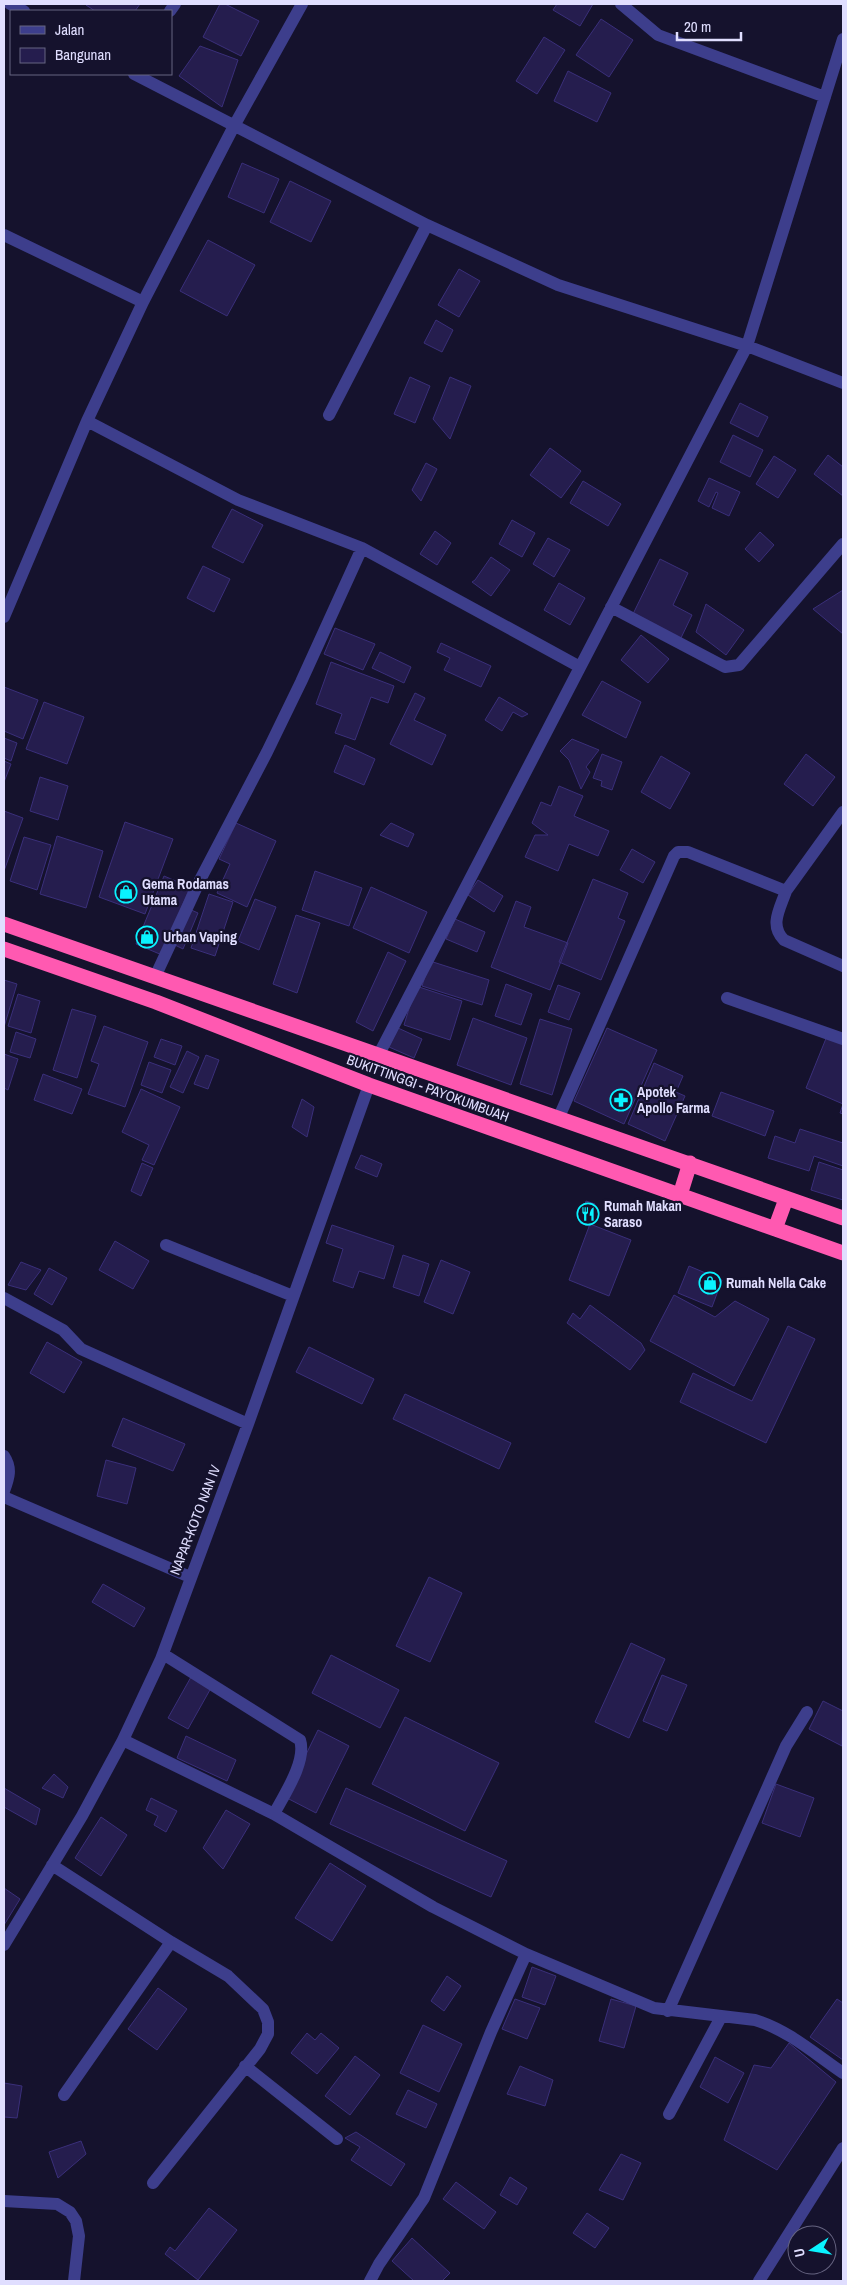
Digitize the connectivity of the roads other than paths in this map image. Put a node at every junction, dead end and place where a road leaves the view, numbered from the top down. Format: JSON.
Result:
{"nodes":[{"id":1,"x":10,"y":4,"type":"edge"},
{"id":2,"x":302,"y":4,"type":"edge"},
{"id":3,"x":621,"y":4,"type":"edge"},
{"id":4,"x":22,"y":10,"type":"edge"},
{"id":5,"x":843,"y":39,"type":"edge"},
{"id":6,"x":136,"y":75,"type":"edge"},
{"id":7,"x":825,"y":97,"type":"junction"},
{"id":8,"x":234,"y":126,"type":"junction"},
{"id":9,"x":427,"y":225,"type":"junction"},
{"id":10,"x":4,"y":235,"type":"edge"},
{"id":11,"x":143,"y":302,"type":"junction"},
{"id":12,"x":747,"y":346,"type":"junction"},
{"id":13,"x":843,"y":382,"type":"edge"},
{"id":14,"x":329,"y":415,"type":"dead end"},
{"id":15,"x":88,"y":421,"type":"junction"},
{"id":16,"x":843,"y":544,"type":"edge"},
{"id":17,"x":362,"y":548,"type":"junction"},
{"id":18,"x":8,"y":596,"type":"edge"},
{"id":19,"x":611,"y":607,"type":"junction"},
{"id":20,"x":4,"y":617,"type":"edge"},
{"id":21,"x":580,"y":667,"type":"junction"},
{"id":22,"x":843,"y":812,"type":"edge"},
{"id":23,"x":786,"y":891,"type":"junction"},
{"id":24,"x":4,"y":924,"type":"edge"},
{"id":25,"x":4,"y":949,"type":"edge"},
{"id":26,"x":843,"y":966,"type":"edge"},
{"id":27,"x":155,"y":977,"type":"junction"},
{"id":28,"x":727,"y":998,"type":"dead end"},
{"id":29,"x":843,"y":1038,"type":"edge"},
{"id":30,"x":378,"y":1056,"type":"junction"},
{"id":31,"x":369,"y":1085,"type":"junction"},
{"id":32,"x":559,"y":1117,"type":"junction"},
{"id":33,"x":690,"y":1163,"type":"junction"},
{"id":34,"x":680,"y":1195,"type":"junction"},
{"id":35,"x":786,"y":1199,"type":"junction"},
{"id":36,"x":843,"y":1218,"type":"edge"},
{"id":37,"x":775,"y":1229,"type":"junction"},
{"id":38,"x":166,"y":1245,"type":"dead end"},
{"id":39,"x":843,"y":1253,"type":"edge"},
{"id":40,"x":293,"y":1296,"type":"junction"},
{"id":41,"x":4,"y":1298,"type":"edge"},
{"id":42,"x":248,"y":1424,"type":"junction"},
{"id":43,"x":4,"y":1456,"type":"edge"},
{"id":44,"x":4,"y":1491,"type":"edge"},
{"id":45,"x":4,"y":1497,"type":"edge"},
{"id":46,"x":190,"y":1576,"type":"junction"},
{"id":47,"x":163,"y":1654,"type":"junction"},
{"id":48,"x":807,"y":1712,"type":"dead end"},
{"id":49,"x":123,"y":1740,"type":"junction"},
{"id":50,"x":274,"y":1814,"type":"junction"},
{"id":51,"x":52,"y":1865,"type":"junction"},
{"id":52,"x":171,"y":1942,"type":"junction"},
{"id":53,"x":4,"y":1945,"type":"edge"},
{"id":54,"x":526,"y":1954,"type":"junction"},
{"id":55,"x":668,"y":2011,"type":"junction"},
{"id":56,"x":721,"y":2017,"type":"junction"},
{"id":57,"x":245,"y":2066,"type":"junction"},
{"id":58,"x":843,"y":2073,"type":"edge"},
{"id":59,"x":64,"y":2095,"type":"dead end"},
{"id":60,"x":669,"y":2114,"type":"dead end"},
{"id":61,"x":337,"y":2139,"type":"dead end"},
{"id":62,"x":843,"y":2148,"type":"edge"},
{"id":63,"x":153,"y":2183,"type":"dead end"},
{"id":64,"x":4,"y":2201,"type":"edge"},
{"id":65,"x":74,"y":2281,"type":"edge"},
{"id":66,"x":370,"y":2281,"type":"edge"},
{"id":67,"x":759,"y":2281,"type":"edge"}],
"edges":[{"from":1,"to":4,"type":"street"},
{"from":2,"to":8,"type":"street"},
{"from":3,"to":7,"type":"street"},
{"from":5,"to":7,"type":"street"},
{"from":6,"to":8,"type":"street"},
{"from":7,"to":12,"type":"street"},
{"from":8,"to":9,"type":"street"},
{"from":8,"to":11,"type":"street"},
{"from":9,"to":12,"type":"street"},
{"from":9,"to":14,"type":"street"},
{"from":10,"to":11,"type":"street"},
{"from":11,"to":15,"type":"street"},
{"from":12,"to":13,"type":"street"},
{"from":12,"to":19,"type":"street"},
{"from":15,"to":17,"type":"street"},
{"from":15,"to":18,"type":"street"},
{"from":16,"to":19,"type":"street"},
{"from":17,"to":21,"type":"street"},
{"from":17,"to":27,"type":"street"},
{"from":18,"to":20,"type":"street"},
{"from":19,"to":21,"type":"street"},
{"from":21,"to":30,"type":"street"},
{"from":22,"to":23,"type":"street"},
{"from":23,"to":26,"type":"street"},
{"from":23,"to":32,"type":"street"},
{"from":24,"to":27,"type":"highway","name":"BUKITTINGGI - PAYOKUMBUAH"},
{"from":25,"to":31,"type":"highway","name":"BUKITTINGGI - PAYOKUMBUAH"},
{"from":27,"to":30,"type":"highway","name":"BUKITTINGGI - PAYOKUMBUAH"},
{"from":28,"to":29,"type":"street"},
{"from":30,"to":32,"type":"highway","name":"BUKITTINGGI - PAYOKUMBUAH"},
{"from":31,"to":34,"type":"highway","name":"BUKITTINGGI - PAYOKUMBUAH"},
{"from":31,"to":40,"type":"street","name":"NAPAR-KOTO NAN IV"},
{"from":32,"to":33,"type":"highway","name":"BUKITTINGGI - PAYOKUMBUAH"},
{"from":33,"to":34,"type":"highway"},
{"from":33,"to":35,"type":"highway","name":"BUKITTINGGI - PAYOKUMBUAH"},
{"from":34,"to":37,"type":"highway","name":"BUKITTINGGI - PAYOKUMBUAH"},
{"from":35,"to":36,"type":"highway","name":"BUKITTINGGI - PAYOKUMBUAH"},
{"from":35,"to":37,"type":"highway"},
{"from":37,"to":39,"type":"highway","name":"BUKITTINGGI - PAYOKUMBUAH"},
{"from":38,"to":40,"type":"street"},
{"from":40,"to":42,"type":"street","name":"NAPAR-KOTO NAN IV"},
{"from":41,"to":42,"type":"street"},
{"from":42,"to":46,"type":"street","name":"NAPAR-KOTO NAN IV"},
{"from":43,"to":44,"type":"street"},
{"from":45,"to":46,"type":"street"},
{"from":46,"to":47,"type":"street","name":"NAPAR-KOTO NAN IV"},
{"from":47,"to":49,"type":"street","name":"NAPAR-KOTO NAN IV"},
{"from":47,"to":50,"type":"street"},
{"from":48,"to":55,"type":"street"},
{"from":49,"to":50,"type":"street"},
{"from":49,"to":51,"type":"street","name":"NAPAR-KOTO NAN IV"},
{"from":50,"to":54,"type":"street"},
{"from":51,"to":52,"type":"street"},
{"from":51,"to":53,"type":"street","name":"NAPAR-KOTO NAN IV"},
{"from":52,"to":57,"type":"street"},
{"from":52,"to":59,"type":"street"},
{"from":54,"to":55,"type":"street"},
{"from":54,"to":66,"type":"street"},
{"from":55,"to":56,"type":"street"},
{"from":56,"to":58,"type":"street"},
{"from":56,"to":60,"type":"street"},
{"from":57,"to":61,"type":"street"},
{"from":57,"to":63,"type":"street"},
{"from":62,"to":67,"type":"street"},
{"from":64,"to":65,"type":"street"}]}
